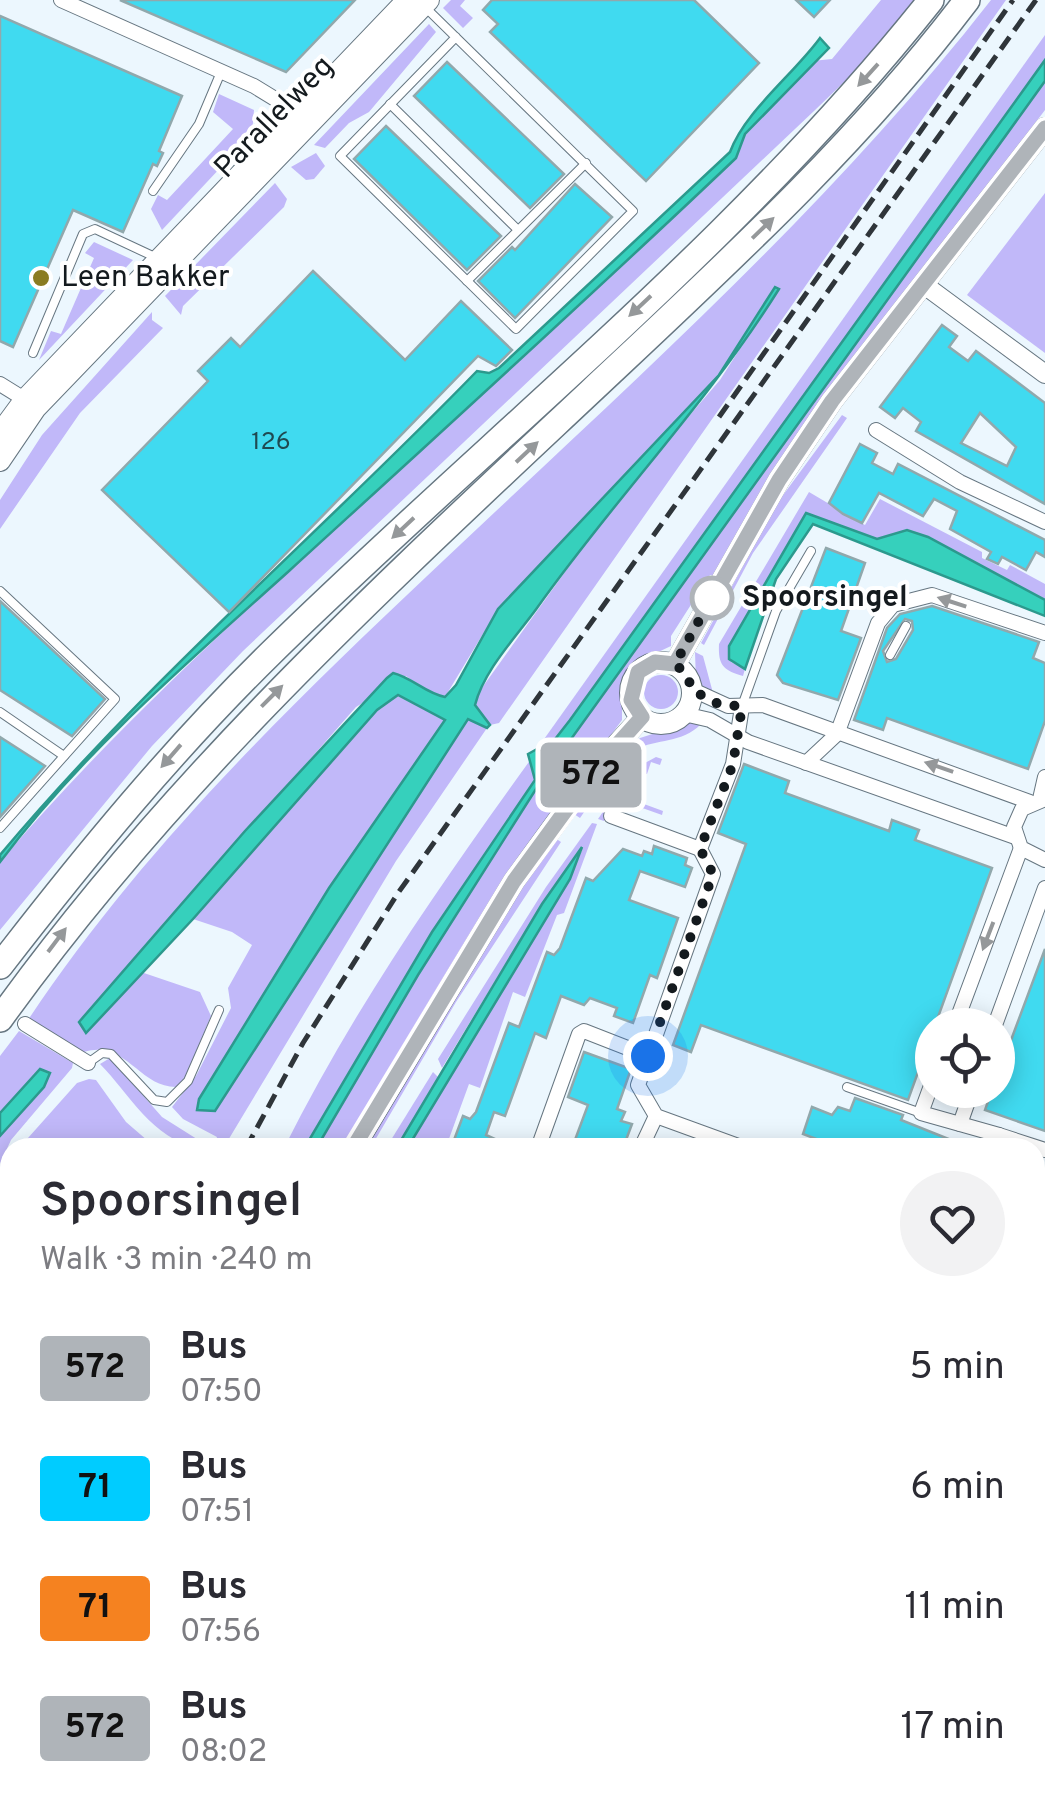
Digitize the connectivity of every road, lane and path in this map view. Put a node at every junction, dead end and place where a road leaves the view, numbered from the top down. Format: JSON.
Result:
{"nodes":[{"id":1,"x":60,"y":0,"type":"edge"},
{"id":2,"x":931,"y":0,"type":"edge"},
{"id":3,"x":966,"y":0,"type":"edge"},
{"id":4,"x":420,"y":1,"type":"edge"},
{"id":5,"x":456,"y":37,"type":"junction"},
{"id":6,"x":222,"y":72,"type":"junction"},
{"id":7,"x":390,"y":104,"type":"junction"},
{"id":8,"x":305,"y":118,"type":"junction"},
{"id":9,"x":1045,"y":128,"type":"edge"},
{"id":10,"x":586,"y":163,"type":"junction"},
{"id":11,"x":153,"y":191,"type":"dead end"},
{"id":12,"x":518,"y":230,"type":"junction"},
{"id":13,"x":164,"y":265,"type":"junction"},
{"id":14,"x":467,"y":281,"type":"junction"},
{"id":15,"x":923,"y":284,"type":"junction"},
{"id":16,"x":33,"y":353,"type":"dead end"},
{"id":17,"x":1045,"y":374,"type":"edge"},
{"id":18,"x":0,"y":384,"type":"edge"},
{"id":19,"x":31,"y":403,"type":"junction"},
{"id":20,"x":876,"y":430,"type":"dead end"},
{"id":21,"x":0,"y":433,"type":"edge"},
{"id":22,"x":0,"y":460,"type":"edge"},
{"id":23,"x":1045,"y":522,"type":"edge"},
{"id":24,"x":811,"y":552,"type":"dead end"},
{"id":25,"x":0,"y":590,"type":"edge"},
{"id":26,"x":906,"y":626,"type":"dead end"},
{"id":27,"x":1045,"y":633,"type":"edge"},
{"id":28,"x":890,"y":655,"type":"dead end"},
{"id":29,"x":675,"y":664,"type":"junction"},
{"id":30,"x":692,"y":690,"type":"junction"},
{"id":31,"x":742,"y":707,"type":"junction"},
{"id":32,"x":0,"y":712,"type":"edge"},
{"id":33,"x":684,"y":714,"type":"junction"},
{"id":34,"x":642,"y":717,"type":"junction"},
{"id":35,"x":837,"y":734,"type":"junction"},
{"id":36,"x":736,"y":736,"type":"junction"},
{"id":37,"x":64,"y":756,"type":"junction"},
{"id":38,"x":806,"y":762,"type":"junction"},
{"id":39,"x":1045,"y":777,"type":"edge"},
{"id":40,"x":1038,"y":800,"type":"edge"},
{"id":41,"x":611,"y":816,"type":"dead end"},
{"id":42,"x":0,"y":828,"type":"edge"},
{"id":43,"x":1018,"y":842,"type":"junction"},
{"id":44,"x":700,"y":849,"type":"junction"},
{"id":45,"x":1045,"y":860,"type":"edge"},
{"id":46,"x":1045,"y":888,"type":"edge"},
{"id":47,"x":0,"y":966,"type":"edge"},
{"id":48,"x":960,"y":1008,"type":"edge"},
{"id":49,"x":1001,"y":1008,"type":"edge"},
{"id":50,"x":220,"y":1010,"type":"dead end"},
{"id":51,"x":12,"y":1022,"type":"edge"},
{"id":52,"x":648,"y":1056,"type":"junction"},
{"id":53,"x":88,"y":1063,"type":"joint"},
{"id":54,"x":847,"y":1087,"type":"dead end"},
{"id":55,"x":923,"y":1108,"type":"edge"},
{"id":56,"x":966,"y":1108,"type":"edge"},
{"id":57,"x":921,"y":1113,"type":"junction"},
{"id":58,"x":656,"y":1116,"type":"junction"},
{"id":59,"x":960,"y":1124,"type":"junction"},
{"id":60,"x":360,"y":1138,"type":"edge"},
{"id":61,"x":542,"y":1138,"type":"edge"},
{"id":62,"x":646,"y":1138,"type":"edge"},
{"id":63,"x":716,"y":1138,"type":"edge"},
{"id":64,"x":990,"y":1138,"type":"edge"}],
"edges":[{"from":1,"to":6,"type":"street"},
{"from":2,"to":47,"type":"highway","one_way":true},
{"from":51,"to":3,"type":"highway","one_way":true},
{"from":4,"to":5,"type":"lane","name":"Parallelweg"},
{"from":4,"to":8,"type":"main road","name":"Parallelweg"},
{"from":5,"to":7,"type":"lane","name":"Parallelweg"},
{"from":5,"to":10,"type":"lane","name":"Parallelweg"},
{"from":6,"to":8,"type":"street"},
{"from":6,"to":11,"type":"lane","name":"Parallelweg"},
{"from":7,"to":12,"type":"lane"},
{"from":7,"to":14,"type":"lane","name":"Parallelweg"},
{"from":8,"to":13,"type":"main road","name":"Parallelweg"},
{"from":9,"to":15,"type":"main road"},
{"from":10,"to":12,"type":"lane"},
{"from":10,"to":14,"type":"lane","name":"Parallelweg"},
{"from":12,"to":14,"type":"lane"},
{"from":13,"to":16,"type":"lane"},
{"from":13,"to":19,"type":"main road","name":"Parallelweg"},
{"from":15,"to":17,"type":"street"},
{"from":15,"to":29,"type":"main road"},
{"from":18,"to":19,"type":"street"},
{"from":19,"to":21,"type":"main road","name":"Parallelweg"},
{"from":19,"to":22,"type":"main road","name":"Parallelweg"},
{"from":20,"to":23,"type":"street"},
{"from":24,"to":31,"type":"lane"},
{"from":25,"to":37,"type":"lane"},
{"from":26,"to":28,"type":"lane"},
{"from":27,"to":35,"type":"street","one_way":true},
{"from":29,"to":30,"type":"main road"},
{"from":29,"to":34,"type":"main road"},
{"from":30,"to":31,"type":"street"},
{"from":30,"to":33,"type":"main road"},
{"from":31,"to":35,"type":"street"},
{"from":31,"to":36,"type":"street"},
{"from":32,"to":37,"type":"lane"},
{"from":33,"to":34,"type":"main road"},
{"from":33,"to":36,"type":"street"},
{"from":34,"to":60,"type":"main road"},
{"from":35,"to":38,"type":"street"},
{"from":40,"to":35,"type":"street","one_way":true},
{"from":36,"to":38,"type":"street"},
{"from":36,"to":44,"type":"street"},
{"from":37,"to":42,"type":"lane"},
{"from":38,"to":43,"type":"street"},
{"from":39,"to":40,"type":"street"},
{"from":40,"to":43,"type":"street"},
{"from":41,"to":44,"type":"street"},
{"from":43,"to":45,"type":"street"},
{"from":43,"to":48,"type":"street","one_way":true},
{"from":44,"to":52,"type":"street"},
{"from":46,"to":49,"type":"street"},
{"from":50,"to":53,"type":"lane"},
{"from":51,"to":53,"type":"street"},
{"from":52,"to":58,"type":"street"},
{"from":52,"to":61,"type":"street"},
{"from":54,"to":57,"type":"lane"},
{"from":55,"to":57,"type":"street"},
{"from":56,"to":59,"type":"street"},
{"from":57,"to":59,"type":"street"},
{"from":58,"to":62,"type":"street"},
{"from":58,"to":63,"type":"street"},
{"from":59,"to":64,"type":"street"}]}
